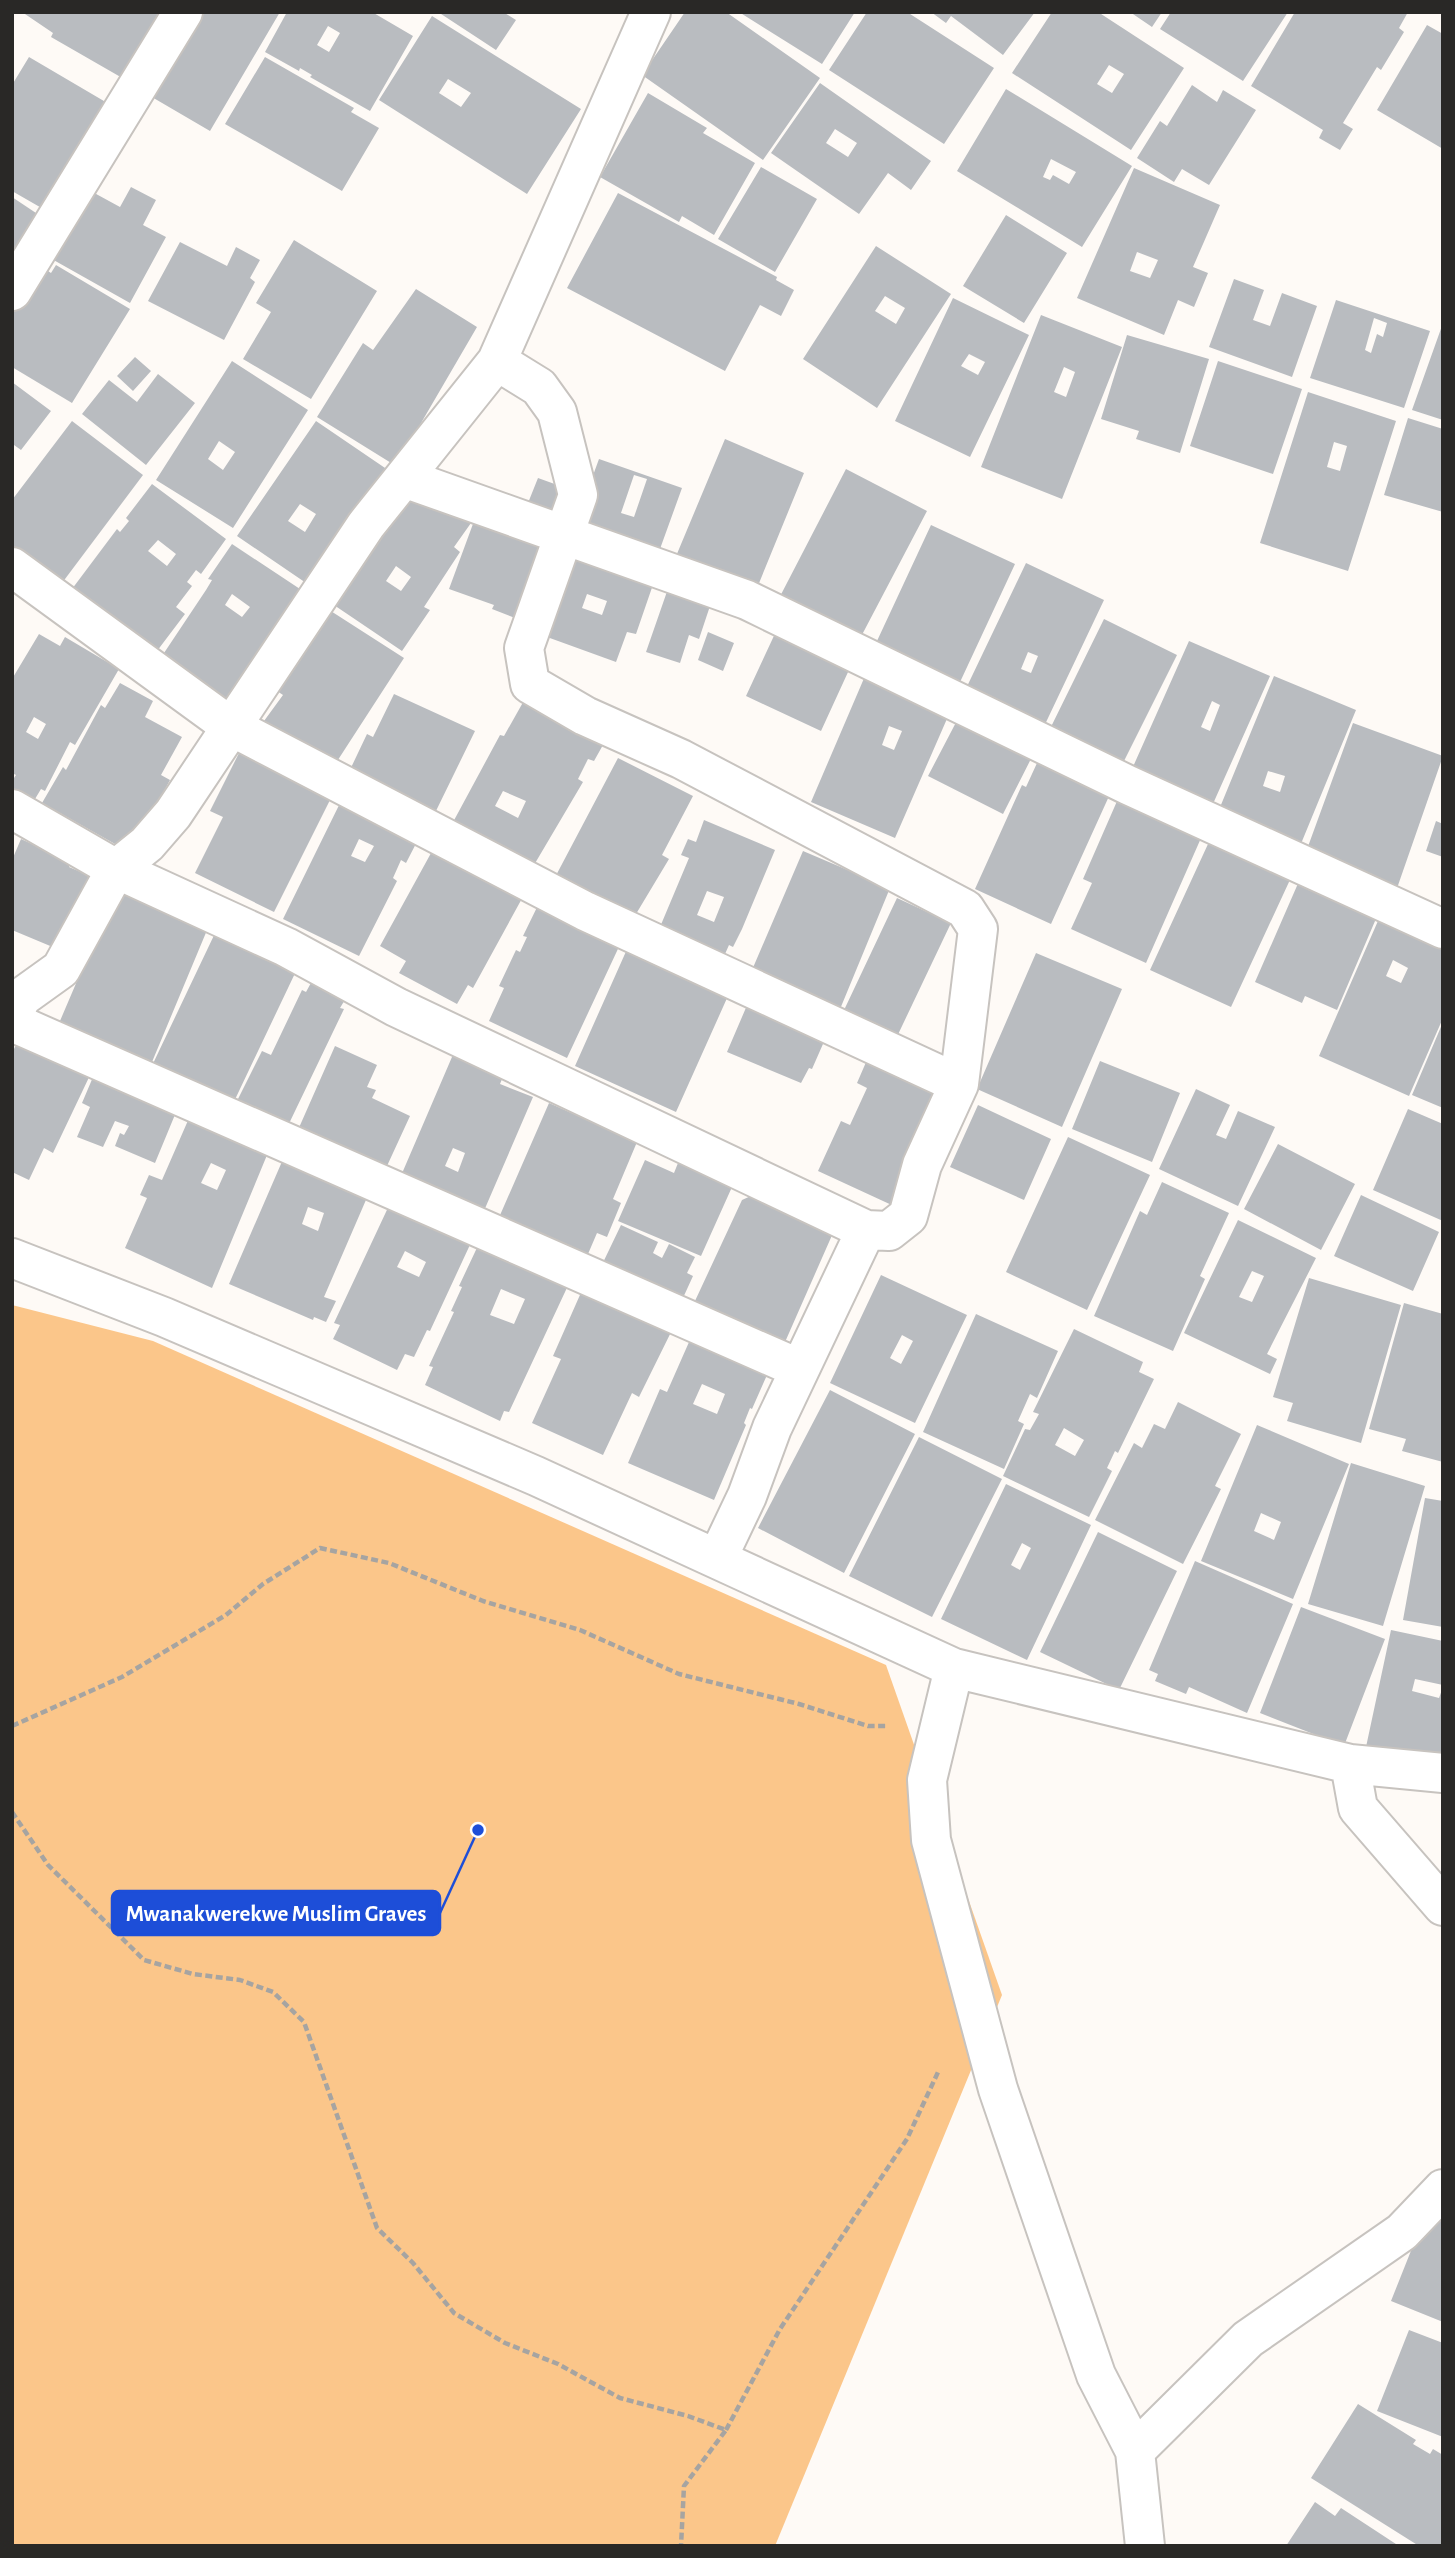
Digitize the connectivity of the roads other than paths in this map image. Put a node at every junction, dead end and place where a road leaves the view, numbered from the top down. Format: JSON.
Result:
{"nodes":[{"id":1,"x":183,"y":12,"type":"edge"},
{"id":2,"x":651,"y":12,"type":"edge"},
{"id":3,"x":12,"y":291,"type":"edge"},
{"id":4,"x":497,"y":361,"type":"junction"},
{"id":5,"x":404,"y":478,"type":"junction"},
{"id":6,"x":561,"y":536,"type":"junction"},
{"id":7,"x":12,"y":567,"type":"edge"},
{"id":8,"x":230,"y":726,"type":"junction"},
{"id":9,"x":12,"y":809,"type":"edge"},
{"id":10,"x":116,"y":869,"type":"junction"},
{"id":11,"x":1443,"y":929,"type":"edge"},
{"id":12,"x":12,"y":1016,"type":"edge"},
{"id":13,"x":12,"y":1022,"type":"edge"},
{"id":14,"x":959,"y":1084,"type":"junction"},
{"id":15,"x":866,"y":1230,"type":"junction"},
{"id":16,"x":12,"y":1258,"type":"edge"},
{"id":17,"x":800,"y":1369,"type":"junction"},
{"id":18,"x":717,"y":1559,"type":"junction"},
{"id":19,"x":954,"y":1668,"type":"junction"},
{"id":20,"x":1350,"y":1764,"type":"junction"},
{"id":21,"x":1443,"y":1773,"type":"edge"},
{"id":22,"x":1443,"y":1906,"type":"edge"},
{"id":23,"x":1443,"y":2189,"type":"edge"},
{"id":24,"x":1135,"y":2451,"type":"junction"},
{"id":25,"x":1145,"y":2546,"type":"edge"}],
"edges":[{"from":1,"to":3,"type":"street"},
{"from":2,"to":4,"type":"street"},
{"from":4,"to":5,"type":"street"},
{"from":4,"to":6,"type":"street"},
{"from":5,"to":6,"type":"street"},
{"from":5,"to":8,"type":"street"},
{"from":6,"to":11,"type":"street"},
{"from":6,"to":14,"type":"street"},
{"from":7,"to":8,"type":"street"},
{"from":8,"to":10,"type":"street"},
{"from":8,"to":14,"type":"street"},
{"from":9,"to":10,"type":"street"},
{"from":10,"to":12,"type":"street"},
{"from":10,"to":15,"type":"street"},
{"from":13,"to":17,"type":"street"},
{"from":14,"to":15,"type":"street"},
{"from":15,"to":17,"type":"street"},
{"from":16,"to":18,"type":"street"},
{"from":17,"to":18,"type":"street"},
{"from":18,"to":19,"type":"street"},
{"from":19,"to":20,"type":"street"},
{"from":19,"to":24,"type":"street"},
{"from":20,"to":21,"type":"street"},
{"from":20,"to":22,"type":"street"},
{"from":23,"to":24,"type":"street"},
{"from":24,"to":25,"type":"street"}]}
